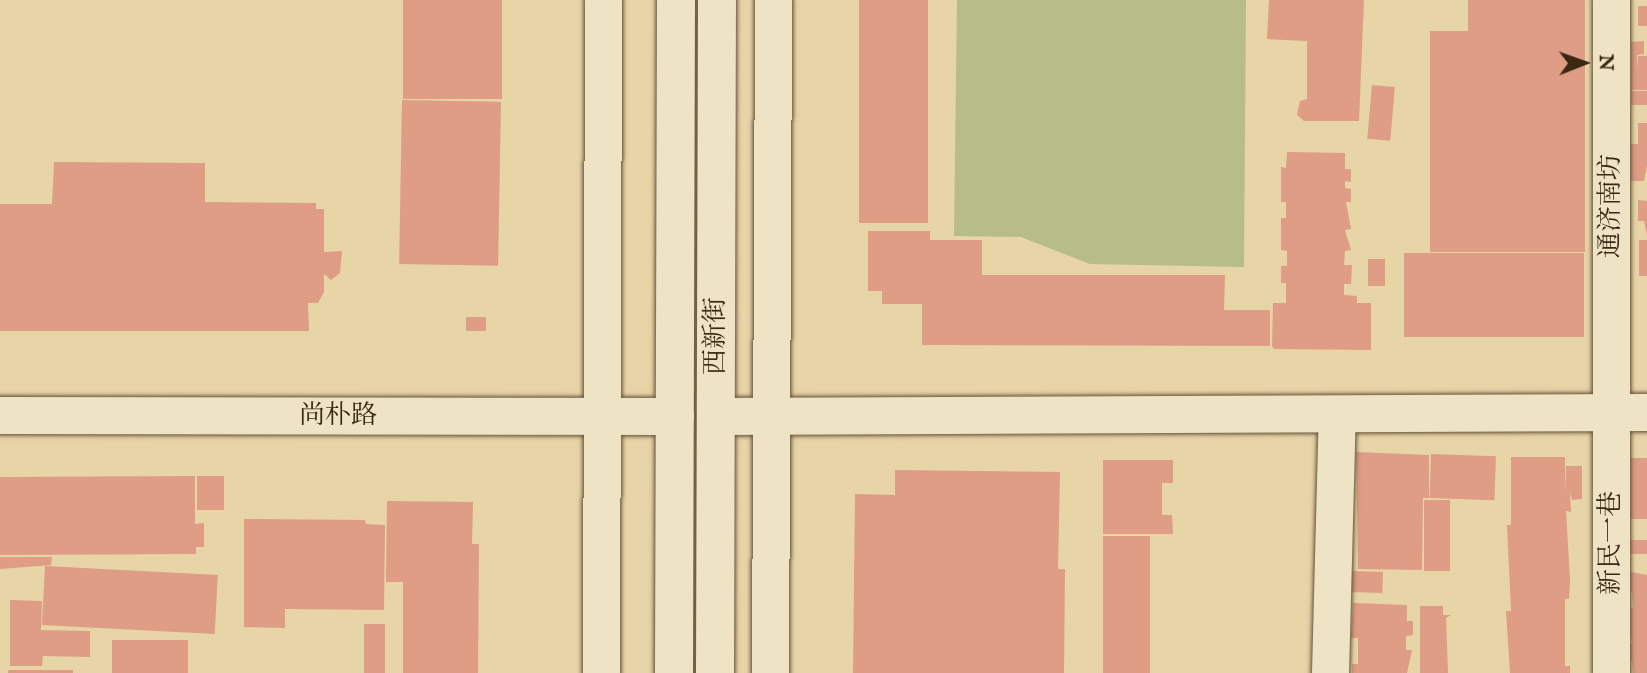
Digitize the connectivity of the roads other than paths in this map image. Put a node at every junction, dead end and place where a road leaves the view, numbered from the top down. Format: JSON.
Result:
{"nodes":[{"id":1,"x":603,"y":0,"type":"edge"},
{"id":2,"x":676,"y":0,"type":"edge"},
{"id":3,"x":717,"y":0,"type":"edge"},
{"id":4,"x":773,"y":0,"type":"edge"},
{"id":5,"x":1611,"y":0,"type":"edge"},
{"id":6,"x":1647,"y":412,"type":"edge"},
{"id":7,"x":1611,"y":413,"type":"junction"},
{"id":8,"x":1337,"y":414,"type":"junction"},
{"id":9,"x":0,"y":415,"type":"edge"},
{"id":10,"x":602,"y":416,"type":"junction"},
{"id":11,"x":675,"y":416,"type":"junction"},
{"id":12,"x":716,"y":416,"type":"junction"},
{"id":13,"x":770,"y":416,"type":"junction"},
{"id":14,"x":601,"y":673,"type":"edge"},
{"id":15,"x":674,"y":673,"type":"edge"},
{"id":16,"x":715,"y":673,"type":"edge"},
{"id":17,"x":770,"y":673,"type":"edge"},
{"id":18,"x":1330,"y":673,"type":"edge"},
{"id":19,"x":1611,"y":673,"type":"edge"}],
"edges":[{"from":1,"to":10,"type":"street"},
{"from":2,"to":11,"type":"main road","name":"西新街"},
{"from":3,"to":12,"type":"main road","name":"西新街"},
{"from":4,"to":13,"type":"street"},
{"from":5,"to":7,"type":"street","name":"通济南坊"},
{"from":6,"to":7,"type":"street"},
{"from":7,"to":8,"type":"street"},
{"from":7,"to":19,"type":"street","name":"新民一巷"},
{"from":8,"to":13,"type":"street"},
{"from":8,"to":18,"type":"street"},
{"from":9,"to":10,"type":"street","name":"尚朴路"},
{"from":10,"to":11,"type":"street","name":"尚朴路"},
{"from":10,"to":14,"type":"street"},
{"from":11,"to":15,"type":"main road","name":"西新街"},
{"from":12,"to":13,"type":"street"},
{"from":12,"to":16,"type":"main road","name":"西新街"},
{"from":13,"to":17,"type":"street"}]}
